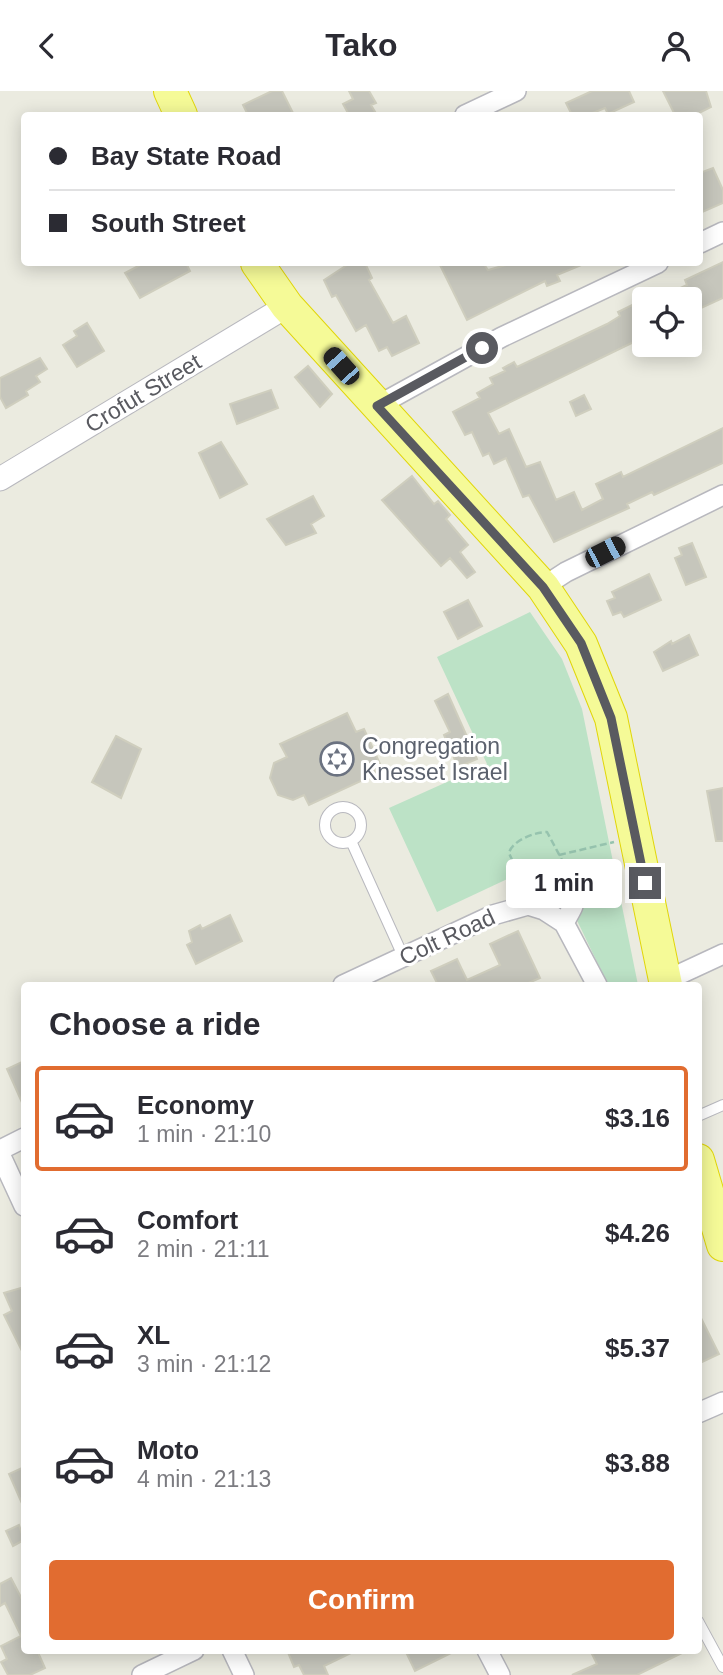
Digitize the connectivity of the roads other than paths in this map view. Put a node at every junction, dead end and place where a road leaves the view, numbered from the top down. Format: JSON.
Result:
{"nodes":[{"id":1,"x":170,"y":91,"type":"edge"},
{"id":2,"x":516,"y":91,"type":"edge"},
{"id":3,"x":180,"y":112,"type":"edge"},
{"id":4,"x":471,"y":112,"type":"edge"},
{"id":5,"x":723,"y":232,"type":"edge"},
{"id":6,"x":703,"y":242,"type":"edge"},
{"id":7,"x":259,"y":266,"type":"edge"},
{"id":8,"x":653,"y":266,"type":"edge"},
{"id":9,"x":287,"y":306,"type":"junction"},
{"id":10,"x":377,"y":406,"type":"junction"},
{"id":11,"x":0,"y":479,"type":"edge"},
{"id":12,"x":723,"y":495,"type":"edge"},
{"id":13,"x":543,"y":587,"type":"junction"},
{"id":14,"x":351,"y":841,"type":"dead end"},
{"id":15,"x":530,"y":900,"type":"junction"},
{"id":16,"x":564,"y":923,"type":"junction"},
{"id":17,"x":723,"y":954,"type":"edge"},
{"id":18,"x":403,"y":956,"type":"junction"},
{"id":19,"x":349,"y":982,"type":"edge"},
{"id":20,"x":595,"y":982,"type":"edge"},
{"id":21,"x":665,"y":982,"type":"edge"},
{"id":22,"x":667,"y":982,"type":"edge"},
{"id":23,"x":723,"y":1105,"type":"edge"},
{"id":24,"x":702,"y":1114,"type":"edge"},
{"id":25,"x":21,"y":1140,"type":"edge"},
{"id":26,"x":0,"y":1152,"type":"edge"},
{"id":27,"x":702,"y":1174,"type":"edge"},
{"id":28,"x":21,"y":1199,"type":"edge"},
{"id":29,"x":716,"y":1222,"type":"edge"},
{"id":30,"x":723,"y":1402,"type":"edge"},
{"id":31,"x":702,"y":1411,"type":"edge"},
{"id":32,"x":702,"y":1629,"type":"edge"},
{"id":33,"x":186,"y":1654,"type":"edge"},
{"id":34,"x":234,"y":1654,"type":"edge"},
{"id":35,"x":489,"y":1654,"type":"edge"},
{"id":36,"x":723,"y":1669,"type":"edge"},
{"id":37,"x":142,"y":1675,"type":"edge"},
{"id":38,"x":244,"y":1675,"type":"edge"},
{"id":39,"x":500,"y":1675,"type":"edge"},
{"id":40,"x":715,"y":1675,"type":"edge"}],
"edges":[{"from":1,"to":3,"type":"highway"},
{"from":2,"to":4,"type":"street"},
{"from":5,"to":6,"type":"street"},
{"from":7,"to":9,"type":"highway"},
{"from":8,"to":10,"type":"street"},
{"from":9,"to":10,"type":"highway"},
{"from":9,"to":11,"type":"street","name":"Crofut Street"},
{"from":10,"to":13,"type":"highway"},
{"from":12,"to":13,"type":"street"},
{"from":13,"to":21,"type":"highway"},
{"from":14,"to":18,"type":"lane"},
{"from":15,"to":16,"type":"street"},
{"from":15,"to":16,"type":"street"},
{"from":15,"to":18,"type":"street","name":"Colt Road"},
{"from":16,"to":20,"type":"street"},
{"from":17,"to":22,"type":"street"},
{"from":18,"to":19,"type":"street","name":"Colt Road"},
{"from":23,"to":24,"type":"lane"},
{"from":25,"to":26,"type":"street"},
{"from":26,"to":28,"type":"street"},
{"from":27,"to":29,"type":"highway"},
{"from":30,"to":31,"type":"street"},
{"from":32,"to":36,"type":"lane"},
{"from":33,"to":37,"type":"street"},
{"from":34,"to":38,"type":"street"},
{"from":35,"to":39,"type":"street"},
{"from":36,"to":40,"type":"lane"}]}
